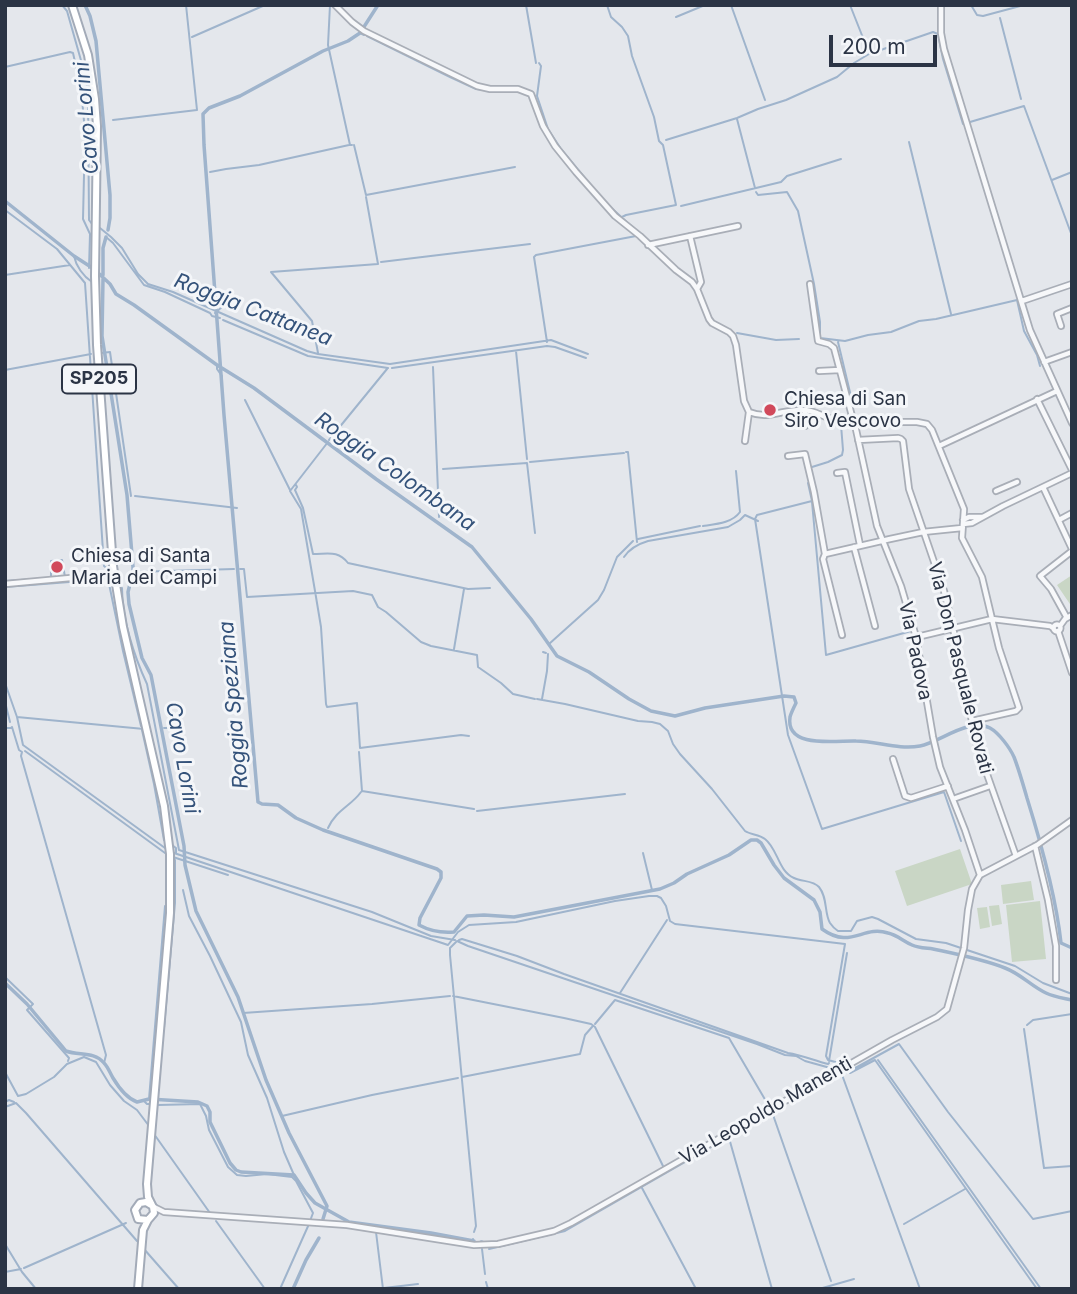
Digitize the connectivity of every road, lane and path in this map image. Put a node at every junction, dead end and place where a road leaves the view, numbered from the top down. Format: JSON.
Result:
{"nodes":[{"id":1,"x":72,"y":5,"type":"edge"},
{"id":2,"x":335,"y":5,"type":"edge"},
{"id":3,"x":941,"y":5,"type":"edge"},
{"id":4,"x":738,"y":226,"type":"dead end"},
{"id":5,"x":690,"y":236,"type":"junction"},
{"id":6,"x":648,"y":245,"type":"junction"},
{"id":7,"x":810,"y":284,"type":"dead end"},
{"id":8,"x":1072,"y":284,"type":"edge"},
{"id":9,"x":698,"y":289,"type":"junction"},
{"id":10,"x":1022,"y":300,"type":"junction"},
{"id":11,"x":1072,"y":308,"type":"edge"},
{"id":12,"x":1061,"y":326,"type":"dead end"},
{"id":13,"x":1072,"y":352,"type":"edge"},
{"id":14,"x":1044,"y":362,"type":"junction"},
{"id":15,"x":840,"y":370,"type":"junction"},
{"id":16,"x":819,"y":371,"type":"dead end"},
{"id":17,"x":1057,"y":391,"type":"junction"},
{"id":18,"x":1037,"y":400,"type":"junction"},
{"id":19,"x":805,"y":410,"type":"junction"},
{"id":20,"x":749,"y":411,"type":"junction"},
{"id":21,"x":854,"y":422,"type":"junction"},
{"id":22,"x":1072,"y":423,"type":"edge"},
{"id":23,"x":806,"y":426,"type":"dead end"},
{"id":24,"x":858,"y":440,"type":"junction"},
{"id":25,"x":745,"y":441,"type":"dead end"},
{"id":26,"x":939,"y":446,"type":"junction"},
{"id":27,"x":788,"y":456,"type":"dead end"},
{"id":28,"x":1072,"y":472,"type":"edge"},
{"id":29,"x":837,"y":473,"type":"dead end"},
{"id":30,"x":1017,"y":482,"type":"dead end"},
{"id":31,"x":1043,"y":487,"type":"junction"},
{"id":32,"x":996,"y":491,"type":"dead end"},
{"id":33,"x":964,"y":509,"type":"junction"},
{"id":34,"x":1072,"y":513,"type":"edge"},
{"id":35,"x":975,"y":517,"type":"junction"},
{"id":36,"x":983,"y":517,"type":"junction"},
{"id":37,"x":1059,"y":520,"type":"junction"},
{"id":38,"x":963,"y":524,"type":"junction"},
{"id":39,"x":923,"y":533,"type":"junction"},
{"id":40,"x":882,"y":541,"type":"junction"},
{"id":41,"x":857,"y":546,"type":"junction"},
{"id":42,"x":1072,"y":550,"type":"edge"},
{"id":43,"x":824,"y":554,"type":"junction"},
{"id":44,"x":114,"y":574,"type":"junction"},
{"id":45,"x":5,"y":584,"type":"edge"},
{"id":46,"x":1069,"y":617,"type":"edge"},
{"id":47,"x":992,"y":619,"type":"junction"},
{"id":48,"x":875,"y":626,"type":"dead end"},
{"id":49,"x":953,"y":628,"type":"junction"},
{"id":50,"x":1057,"y":629,"type":"junction"},
{"id":51,"x":842,"y":635,"type":"dead end"},
{"id":52,"x":916,"y":637,"type":"junction"},
{"id":53,"x":1072,"y":673,"type":"edge"},
{"id":54,"x":972,"y":722,"type":"junction"},
{"id":55,"x":893,"y":759,"type":"dead end"},
{"id":56,"x":948,"y":786,"type":"junction"},
{"id":57,"x":990,"y":786,"type":"junction"},
{"id":58,"x":953,"y":799,"type":"junction"},
{"id":59,"x":1072,"y":821,"type":"edge"},
{"id":60,"x":1038,"y":844,"type":"junction"},
{"id":61,"x":1016,"y":856,"type":"junction"},
{"id":62,"x":980,"y":875,"type":"junction"},
{"id":63,"x":1056,"y":980,"type":"dead end"},
{"id":64,"x":147,"y":1184,"type":"junction"},
{"id":65,"x":140,"y":1203,"type":"junction"},
{"id":66,"x":152,"y":1206,"type":"junction"},
{"id":67,"x":164,"y":1212,"type":"junction"},
{"id":68,"x":150,"y":1218,"type":"junction"},
{"id":69,"x":138,"y":1219,"type":"junction"},
{"id":70,"x":143,"y":1230,"type":"junction"},
{"id":71,"x":138,"y":1289,"type":"edge"}],
"edges":[{"from":1,"to":44,"type":"main road","number":"SP205"},
{"from":2,"to":6,"type":"street"},
{"from":3,"to":10,"type":"street"},
{"from":4,"to":5,"type":"street"},
{"from":5,"to":6,"type":"street"},
{"from":5,"to":9,"type":"street"},
{"from":6,"to":9,"type":"street"},
{"from":7,"to":15,"type":"street","name":"Via Padova"},
{"from":8,"to":10,"type":"street"},
{"from":9,"to":20,"type":"street"},
{"from":10,"to":14,"type":"street"},
{"from":11,"to":12,"type":"street"},
{"from":13,"to":14,"type":"street"},
{"from":14,"to":17,"type":"street"},
{"from":15,"to":16,"type":"street"},
{"from":15,"to":21,"type":"street","name":"Via Padova"},
{"from":17,"to":18,"type":"street"},
{"from":17,"to":22,"type":"street"},
{"from":18,"to":26,"type":"street"},
{"from":18,"to":28,"type":"street"},
{"from":19,"to":20,"type":"street"},
{"from":19,"to":21,"type":"street"},
{"from":19,"to":23,"type":"street"},
{"from":20,"to":25,"type":"street"},
{"from":21,"to":24,"type":"street","name":"Via Padova"},
{"from":21,"to":26,"type":"street"},
{"from":24,"to":39,"type":"street","name":"Via Don Pasquale Rovati"},
{"from":24,"to":40,"type":"street","name":"Via Padova"},
{"from":26,"to":33,"type":"street"},
{"from":27,"to":43,"type":"street"},
{"from":28,"to":31,"type":"street"},
{"from":29,"to":41,"type":"street"},
{"from":30,"to":32,"type":"street"},
{"from":31,"to":36,"type":"street"},
{"from":31,"to":37,"type":"street"},
{"from":33,"to":35,"type":"street"},
{"from":33,"to":38,"type":"street"},
{"from":34,"to":37,"type":"street"},
{"from":35,"to":36,"type":"street"},
{"from":35,"to":38,"type":"street"},
{"from":36,"to":38,"type":"street"},
{"from":37,"to":42,"type":"street"},
{"from":38,"to":39,"type":"street"},
{"from":38,"to":47,"type":"street"},
{"from":39,"to":40,"type":"street"},
{"from":39,"to":49,"type":"street","name":"Via Don Pasquale Rovati"},
{"from":40,"to":41,"type":"street"},
{"from":40,"to":52,"type":"street","name":"Via Padova"},
{"from":41,"to":43,"type":"street"},
{"from":41,"to":48,"type":"street"},
{"from":42,"to":46,"type":"street"},
{"from":43,"to":51,"type":"street"},
{"from":44,"to":45,"type":"street"},
{"from":44,"to":64,"type":"main road","number":"SP205"},
{"from":46,"to":50,"type":"street"},
{"from":47,"to":49,"type":"street"},
{"from":47,"to":50,"type":"street"},
{"from":47,"to":54,"type":"street"},
{"from":49,"to":52,"type":"street"},
{"from":49,"to":54,"type":"street","name":"Via Don Pasquale Rovati"},
{"from":50,"to":53,"type":"street"},
{"from":52,"to":56,"type":"street","name":"Via Padova"},
{"from":54,"to":57,"type":"street","name":"Via Don Pasquale Rovati"},
{"from":55,"to":56,"type":"street"},
{"from":56,"to":58,"type":"street","name":"Via Padova"},
{"from":57,"to":58,"type":"street"},
{"from":57,"to":61,"type":"street","name":"Via Don Pasquale Rovati"},
{"from":58,"to":62,"type":"street","name":"Via Padova"},
{"from":59,"to":60,"type":"street"},
{"from":60,"to":61,"type":"street"},
{"from":60,"to":63,"type":"street"},
{"from":61,"to":62,"type":"street"},
{"from":62,"to":67,"type":"street","name":"Via Leopoldo Manenti"},
{"from":64,"to":65,"type":"main road","number":"SP205"},
{"from":64,"to":66,"type":"main road","number":"SP205"},
{"from":65,"to":66,"type":"main road"},
{"from":65,"to":69,"type":"main road","number":"SP205"},
{"from":66,"to":67,"type":"street"},
{"from":66,"to":68,"type":"main road","number":"SP205"},
{"from":67,"to":68,"type":"street"},
{"from":68,"to":69,"type":"main road"},
{"from":68,"to":70,"type":"main road","number":"SP205"},
{"from":69,"to":70,"type":"main road","number":"SP205"},
{"from":70,"to":71,"type":"main road","number":"SP205"}]}
